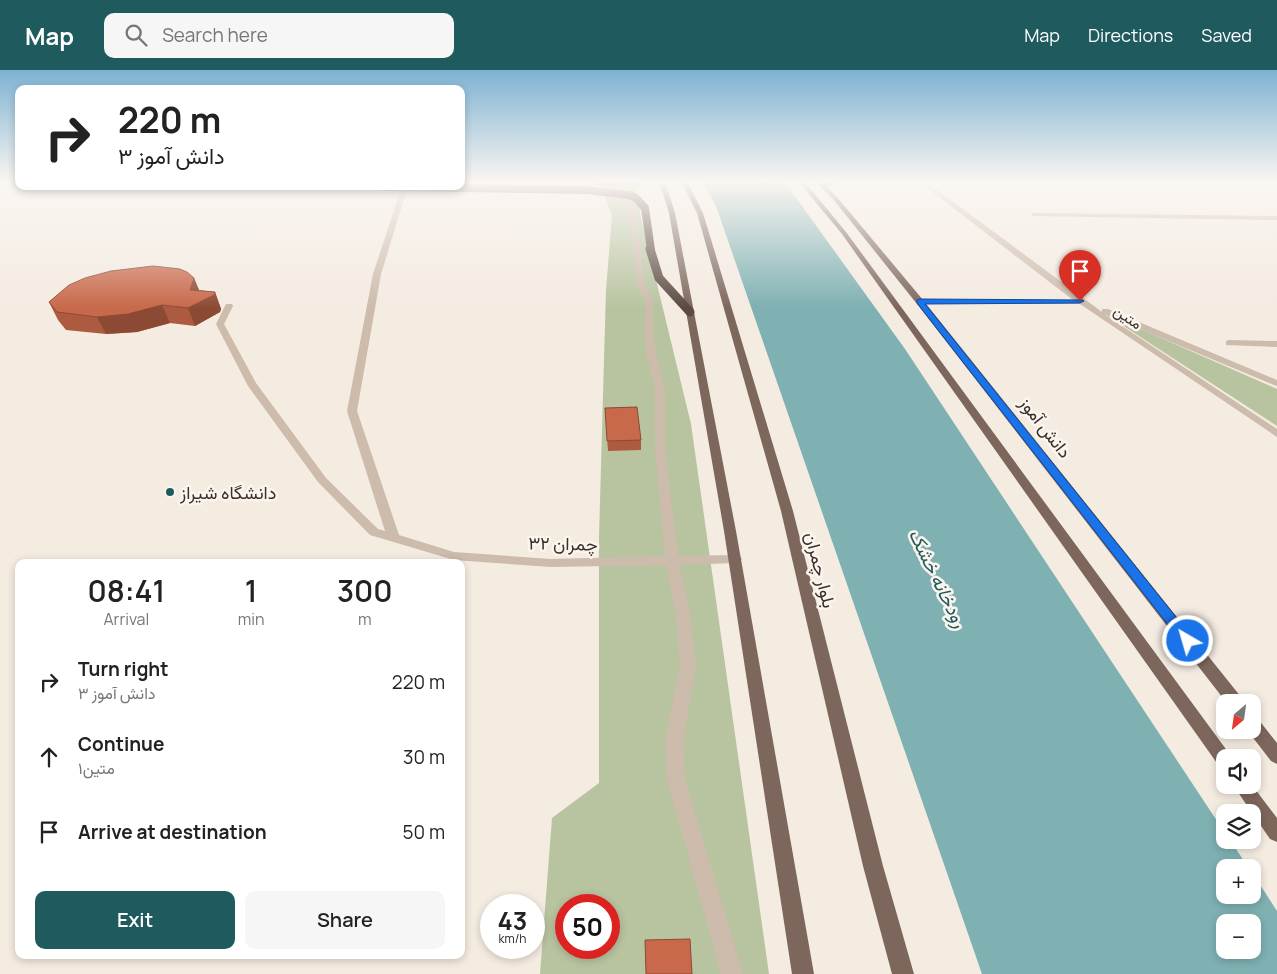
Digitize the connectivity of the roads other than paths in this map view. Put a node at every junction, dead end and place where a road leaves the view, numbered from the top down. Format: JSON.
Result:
{"nodes":[{"id":1,"x":393,"y":223,"type":"edge"},
{"id":2,"x":633,"y":223,"type":"edge"},
{"id":3,"x":648,"y":223,"type":"edge"},
{"id":4,"x":674,"y":223,"type":"edge"},
{"id":5,"x":703,"y":223,"type":"edge"},
{"id":6,"x":836,"y":223,"type":"edge"},
{"id":7,"x":854,"y":223,"type":"edge"},
{"id":8,"x":977,"y":223,"type":"edge"},
{"id":9,"x":1080,"y":301,"type":"junction"},
{"id":10,"x":920,"y":302,"type":"junction"},
{"id":11,"x":229,"y":306,"type":"dead end"},
{"id":12,"x":690,"y":312,"type":"junction"},
{"id":13,"x":1228,"y":343,"type":"dead end"},
{"id":14,"x":1277,"y":344,"type":"edge"},
{"id":15,"x":1277,"y":383,"type":"edge"},
{"id":16,"x":1277,"y":434,"type":"edge"},
{"id":17,"x":394,"y":537,"type":"junction"},
{"id":18,"x":735,"y":559,"type":"junction"},
{"id":19,"x":672,"y":561,"type":"junction"},
{"id":20,"x":1230,"y":694,"type":"edge"},
{"id":21,"x":1261,"y":736,"type":"edge"},
{"id":22,"x":1216,"y":749,"type":"edge"},
{"id":23,"x":1277,"y":756,"type":"edge"},
{"id":24,"x":1249,"y":794,"type":"edge"},
{"id":25,"x":1277,"y":833,"type":"edge"},
{"id":26,"x":732,"y":974,"type":"edge"},
{"id":27,"x":803,"y":974,"type":"edge"},
{"id":28,"x":903,"y":974,"type":"edge"}],
"edges":[{"from":1,"to":17,"type":"street"},
{"from":2,"to":19,"type":"street"},
{"from":3,"to":12,"type":"highway","bridge":true},
{"from":4,"to":12,"type":"main road"},
{"from":5,"to":28,"type":"main road","name":"بلوار چمران"},
{"from":6,"to":22,"type":"main road"},
{"from":7,"to":10,"type":"main road","name":"دانش آموز"},
{"from":8,"to":9,"type":"street","name":"متین"},
{"from":9,"to":10,"type":"street"},
{"from":9,"to":15,"type":"street"},
{"from":9,"to":16,"type":"street","name":"متین"},
{"from":10,"to":20,"type":"main road","name":"دانش آموز"},
{"from":11,"to":17,"type":"street","name":"۳۲ چمران"},
{"from":12,"to":18,"type":"main road"},
{"from":13,"to":14,"type":"street"},
{"from":17,"to":19,"type":"street","name":"۳۲ چمران"},
{"from":18,"to":19,"type":"street","name":"۳۲ چمران"},
{"from":18,"to":27,"type":"main road"},
{"from":19,"to":26,"type":"street"},
{"from":21,"to":23,"type":"main road"},
{"from":24,"to":25,"type":"main road"}]}
